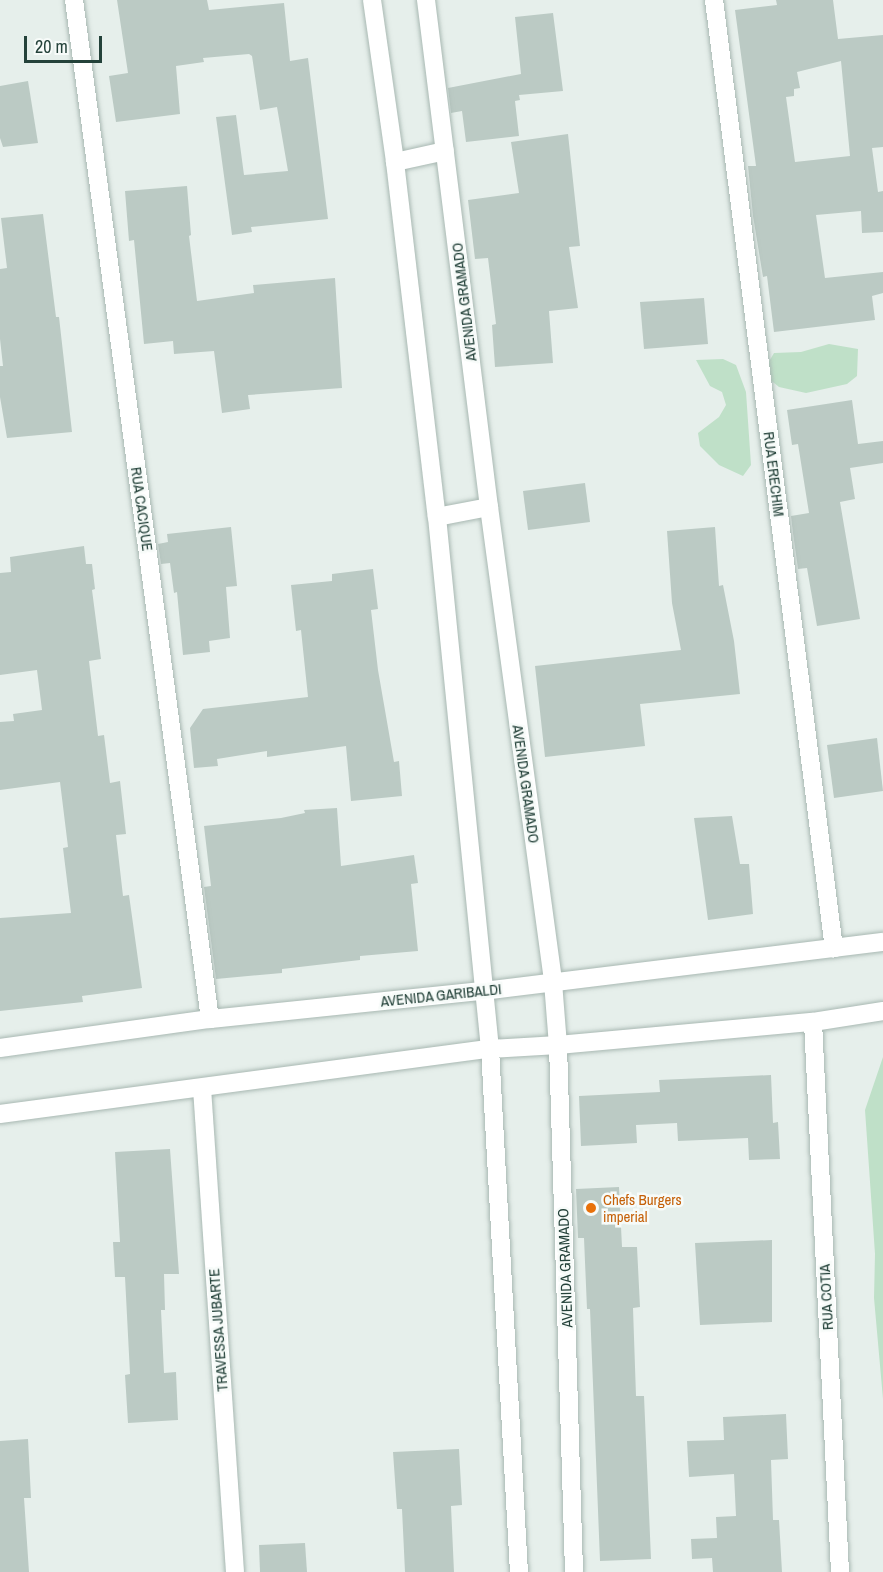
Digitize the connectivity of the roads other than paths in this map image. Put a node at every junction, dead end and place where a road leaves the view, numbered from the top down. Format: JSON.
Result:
{"nodes":[{"id":1,"x":74,"y":0,"type":"edge"},
{"id":2,"x":372,"y":0,"type":"edge"},
{"id":3,"x":426,"y":0,"type":"edge"},
{"id":4,"x":714,"y":0,"type":"edge"},
{"id":5,"x":445,"y":151,"type":"junction"},
{"id":6,"x":396,"y":162,"type":"junction"},
{"id":7,"x":489,"y":507,"type":"junction"},
{"id":8,"x":437,"y":518,"type":"junction"},
{"id":9,"x":883,"y":942,"type":"edge"},
{"id":10,"x":834,"y":948,"type":"junction"},
{"id":11,"x":553,"y":982,"type":"junction"},
{"id":12,"x":483,"y":991,"type":"junction"},
{"id":13,"x":883,"y":1011,"type":"edge"},
{"id":14,"x":210,"y":1019,"type":"junction"},
{"id":15,"x":813,"y":1022,"type":"junction"},
{"id":16,"x":558,"y":1046,"type":"junction"},
{"id":17,"x":0,"y":1048,"type":"edge"},
{"id":18,"x":490,"y":1049,"type":"junction"},
{"id":19,"x":202,"y":1088,"type":"junction"},
{"id":20,"x":0,"y":1114,"type":"edge"},
{"id":21,"x":235,"y":1572,"type":"edge"},
{"id":22,"x":519,"y":1572,"type":"edge"},
{"id":23,"x":574,"y":1572,"type":"edge"},
{"id":24,"x":840,"y":1572,"type":"edge"}],
"edges":[{"from":1,"to":14,"type":"street","name":"RUA CACIQUE"},
{"from":2,"to":6,"type":"street"},
{"from":3,"to":5,"type":"street","name":"AVENIDA GRAMADO"},
{"from":4,"to":10,"type":"street","name":"RUA ERECHIM"},
{"from":5,"to":6,"type":"street"},
{"from":5,"to":7,"type":"street","name":"AVENIDA GRAMADO"},
{"from":6,"to":8,"type":"street"},
{"from":7,"to":8,"type":"street"},
{"from":7,"to":11,"type":"street","name":"AVENIDA GRAMADO"},
{"from":8,"to":12,"type":"street"},
{"from":9,"to":10,"type":"street","name":"AVENIDA GARIBALDI"},
{"from":10,"to":11,"type":"street","name":"AVENIDA GARIBALDI"},
{"from":11,"to":12,"type":"street","name":"AVENIDA GARIBALDI"},
{"from":11,"to":16,"type":"street","name":"AVENIDA GRAMADO"},
{"from":12,"to":14,"type":"street","name":"AVENIDA GARIBALDI"},
{"from":12,"to":18,"type":"street"},
{"from":13,"to":15,"type":"street"},
{"from":14,"to":17,"type":"street","name":"AVENIDA GARIBALDI"},
{"from":15,"to":16,"type":"street"},
{"from":15,"to":24,"type":"street","name":"RUA COTIA"},
{"from":16,"to":18,"type":"street"},
{"from":16,"to":23,"type":"street","name":"AVENIDA GRAMADO"},
{"from":18,"to":19,"type":"street"},
{"from":18,"to":22,"type":"street"},
{"from":19,"to":20,"type":"street"},
{"from":19,"to":21,"type":"street","name":"TRAVESSA JUBARTE"}]}
